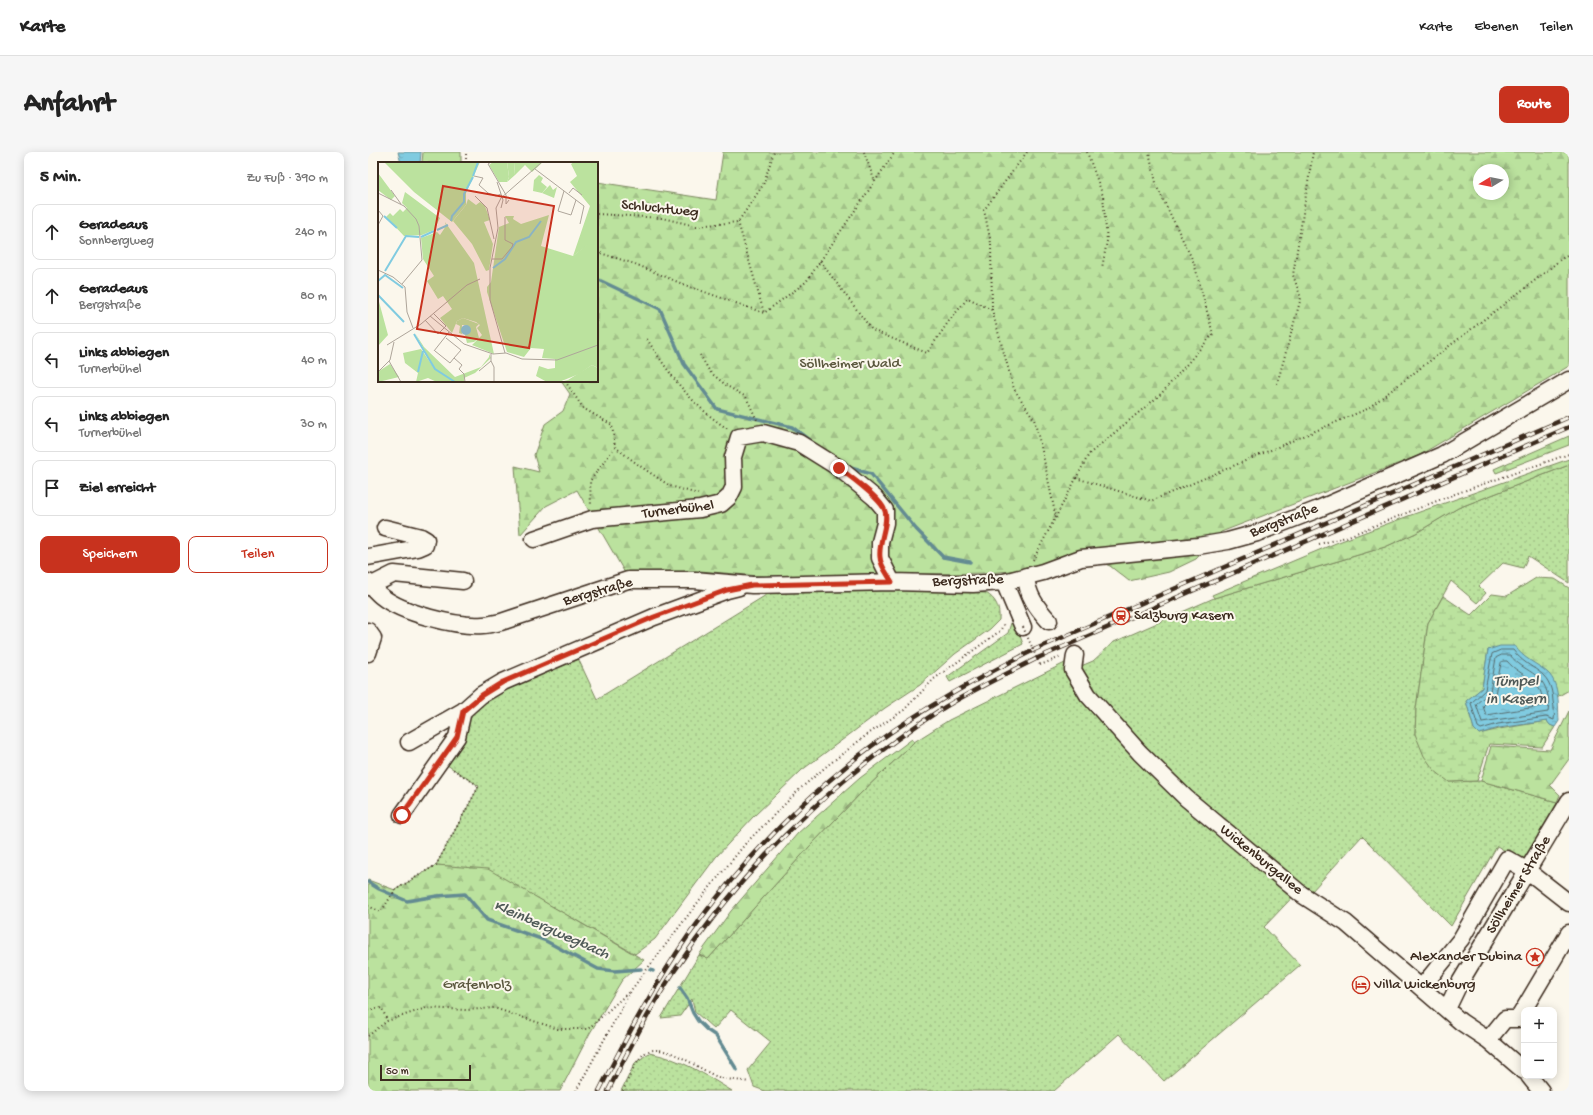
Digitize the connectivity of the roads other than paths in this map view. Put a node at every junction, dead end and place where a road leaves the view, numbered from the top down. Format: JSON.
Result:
{"nodes":[{"id":1,"x":1569,"y":380,"type":"edge"},
{"id":2,"x":385,"y":528,"type":"dead end"},
{"id":3,"x":534,"y":539,"type":"dead end"},
{"id":4,"x":368,"y":557,"type":"edge"},
{"id":5,"x":1026,"y":576,"type":"junction"},
{"id":6,"x":463,"y":582,"type":"dead end"},
{"id":7,"x":892,"y":582,"type":"junction"},
{"id":8,"x":1004,"y":582,"type":"junction"},
{"id":9,"x":369,"y":585,"type":"edge"},
{"id":10,"x":752,"y":585,"type":"junction"},
{"id":11,"x":1049,"y":621,"type":"dead end"},
{"id":12,"x":1023,"y":627,"type":"road end"},
{"id":13,"x":368,"y":631,"type":"edge"},
{"id":14,"x":368,"y":653,"type":"edge"},
{"id":15,"x":1070,"y":655,"type":"road end"},
{"id":16,"x":463,"y":711,"type":"junction"},
{"id":17,"x":409,"y":742,"type":"dead end"},
{"id":18,"x":1569,"y":801,"type":"edge"},
{"id":19,"x":402,"y":815,"type":"dead end"},
{"id":20,"x":1562,"y":827,"type":"edge"},
{"id":21,"x":1528,"y":870,"type":"junction"},
{"id":22,"x":1569,"y":902,"type":"edge"},
{"id":23,"x":1569,"y":933,"type":"edge"},
{"id":24,"x":1422,"y":987,"type":"junction"},
{"id":25,"x":1447,"y":1009,"type":"junction"},
{"id":26,"x":1488,"y":1040,"type":"junction"},
{"id":27,"x":1521,"y":1068,"type":"edge"},
{"id":28,"x":1531,"y":1079,"type":"edge"},
{"id":29,"x":1541,"y":1091,"type":"edge"}],
"edges":[{"from":1,"to":5,"type":"street","name":"Bergstraße"},
{"from":2,"to":4,"type":"street"},
{"from":3,"to":7,"type":"street","name":"Turnerbühel"},
{"from":5,"to":8,"type":"street","name":"Bergstraße"},
{"from":5,"to":11,"type":"street"},
{"from":6,"to":9,"type":"street"},
{"from":7,"to":8,"type":"street","name":"Bergstraße"},
{"from":7,"to":10,"type":"street","name":"Bergstraße"},
{"from":8,"to":12,"type":"street"},
{"from":9,"to":10,"type":"street","name":"Bergstraße"},
{"from":10,"to":16,"type":"street"},
{"from":13,"to":14,"type":"street"},
{"from":15,"to":24,"type":"street","name":"Wickenburgallee"},
{"from":16,"to":17,"type":"street"},
{"from":16,"to":19,"type":"street"},
{"from":18,"to":20,"type":"street","name":"Söllheimer Straße"},
{"from":20,"to":21,"type":"street","name":"Söllheimer Straße"},
{"from":21,"to":22,"type":"street"},
{"from":21,"to":24,"type":"street"},
{"from":21,"to":25,"type":"street","name":"Söllheimer Straße"},
{"from":23,"to":26,"type":"street"},
{"from":24,"to":25,"type":"street","name":"Wickenburgallee"},
{"from":25,"to":26,"type":"street"},
{"from":26,"to":27,"type":"street"},
{"from":28,"to":29,"type":"street"}]}
